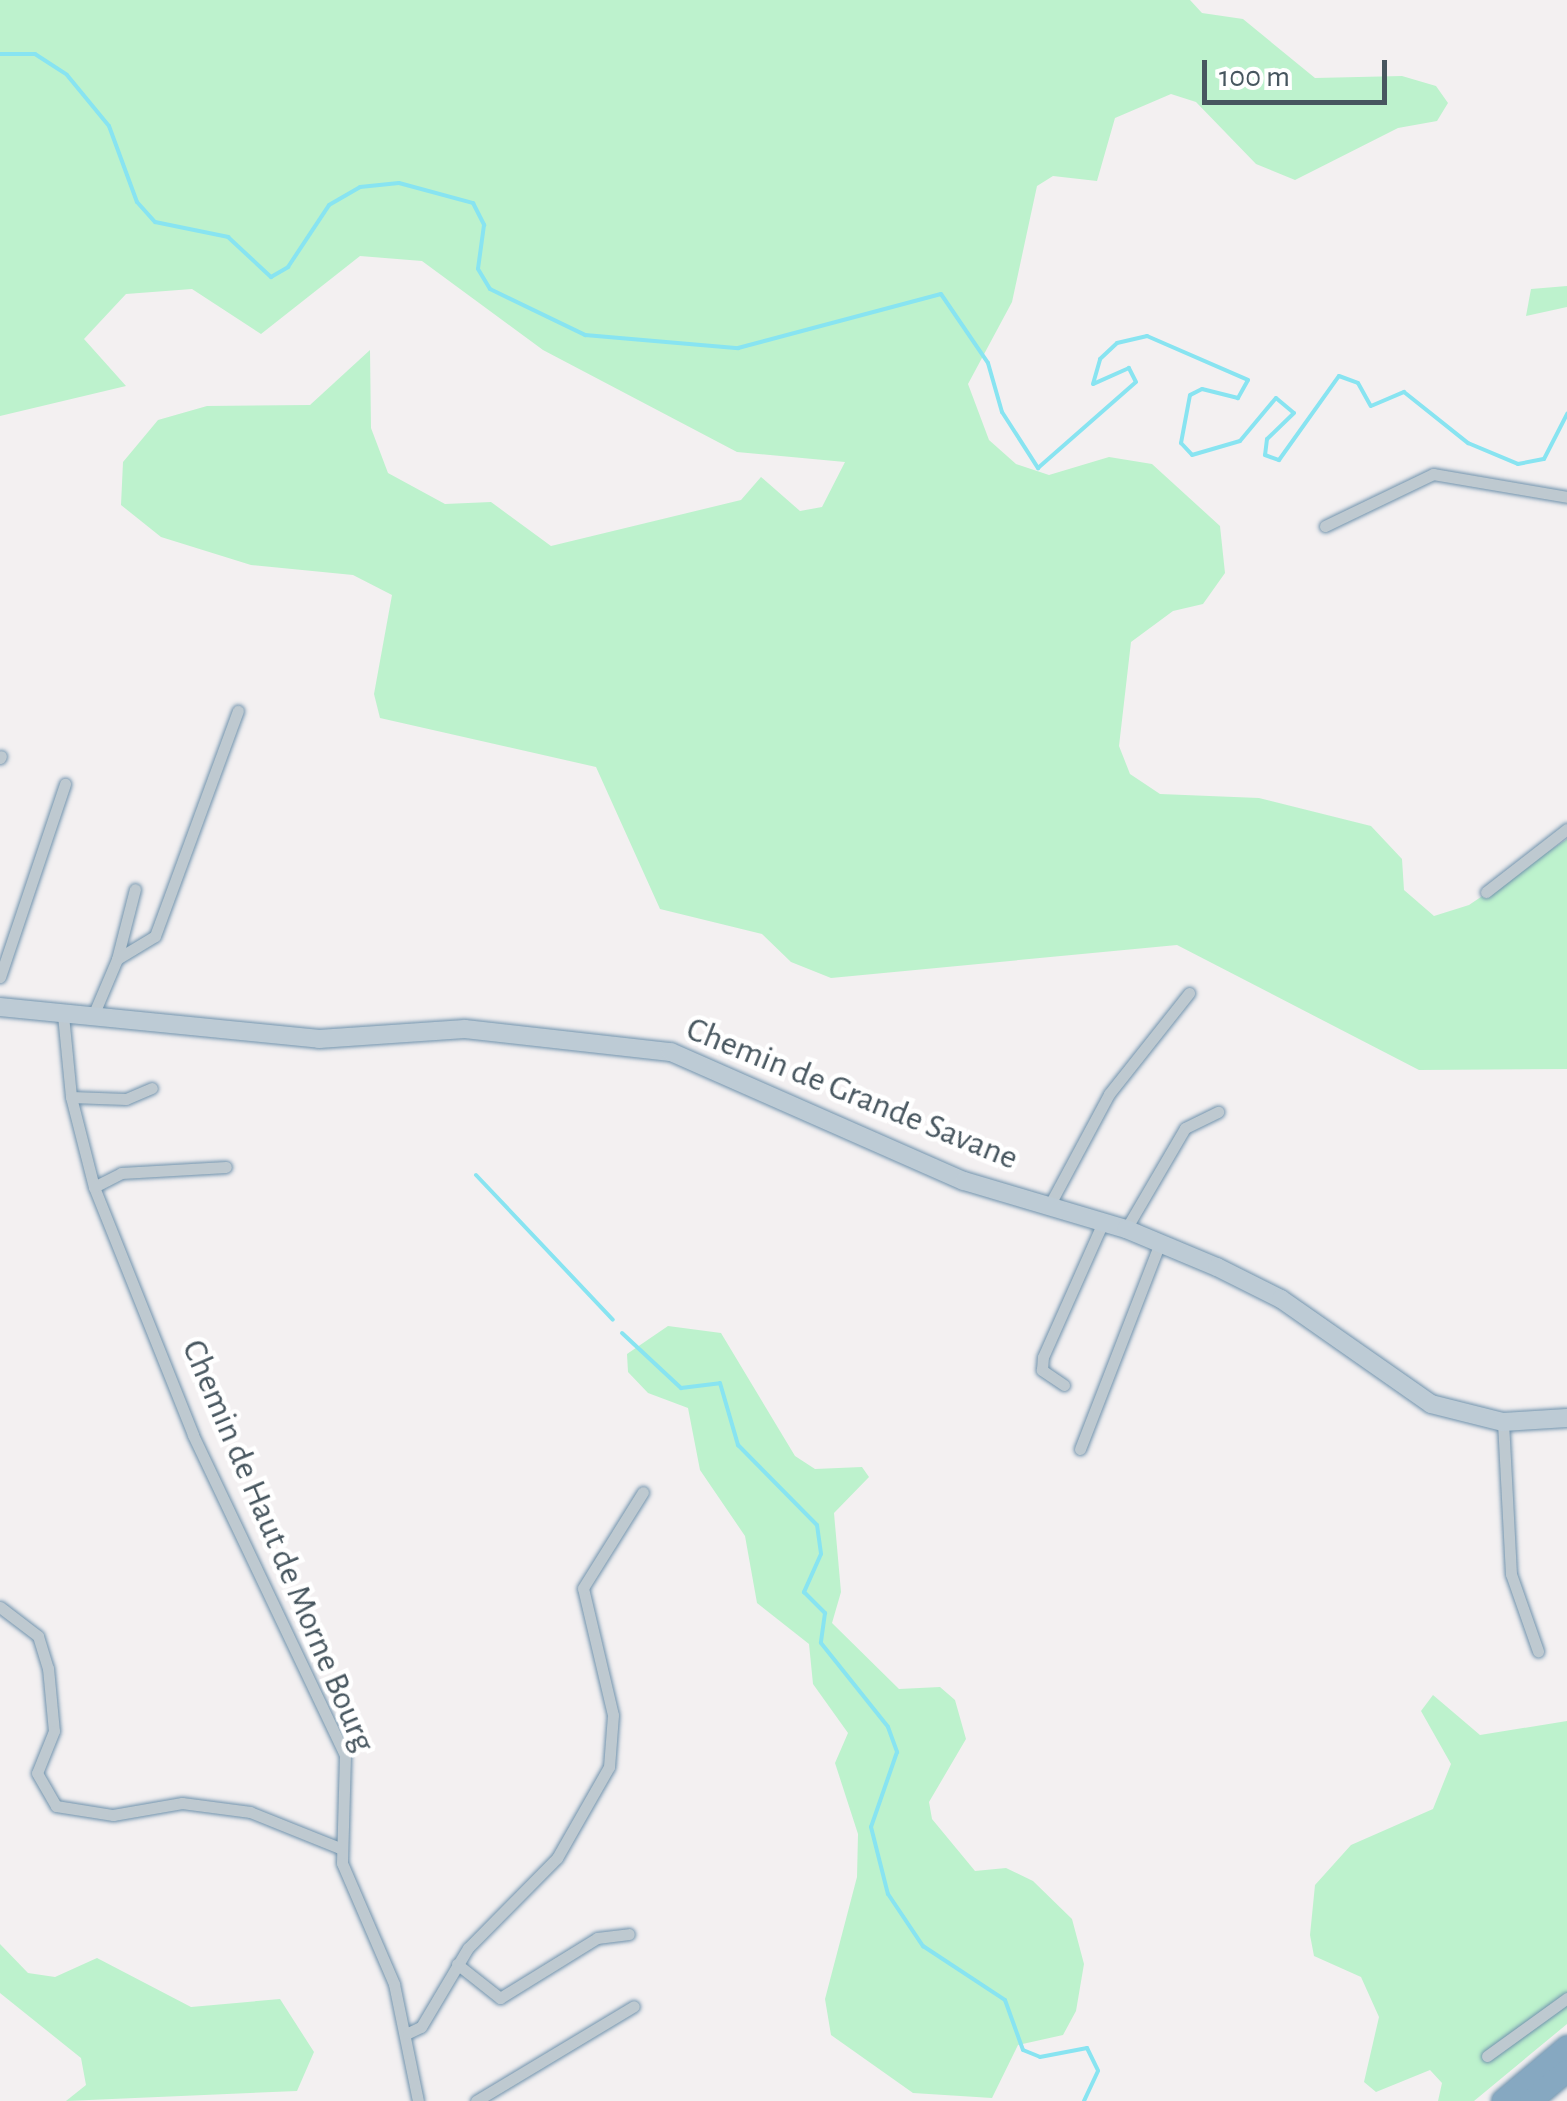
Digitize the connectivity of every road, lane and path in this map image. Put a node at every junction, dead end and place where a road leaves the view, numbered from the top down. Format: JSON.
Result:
{"nodes":[{"id":1,"x":1567,"y":497,"type":"edge"},
{"id":2,"x":1325,"y":526,"type":"dead end"},
{"id":3,"x":238,"y":710,"type":"dead end"},
{"id":4,"x":64,"y":784,"type":"dead end"},
{"id":5,"x":1567,"y":829,"type":"edge"},
{"id":6,"x":136,"y":889,"type":"dead end"},
{"id":7,"x":1486,"y":892,"type":"dead end"},
{"id":8,"x":117,"y":959,"type":"junction"},
{"id":9,"x":0,"y":977,"type":"edge"},
{"id":10,"x":1190,"y":993,"type":"dead end"},
{"id":11,"x":0,"y":1006,"type":"edge"},
{"id":12,"x":63,"y":1015,"type":"junction"},
{"id":13,"x":92,"y":1018,"type":"junction"},
{"id":14,"x":152,"y":1088,"type":"dead end"},
{"id":15,"x":70,"y":1097,"type":"junction"},
{"id":16,"x":1218,"y":1112,"type":"dead end"},
{"id":17,"x":226,"y":1167,"type":"dead end"},
{"id":18,"x":94,"y":1187,"type":"junction"},
{"id":19,"x":1049,"y":1206,"type":"junction"},
{"id":20,"x":1103,"y":1222,"type":"junction"},
{"id":21,"x":1126,"y":1229,"type":"junction"},
{"id":22,"x":1160,"y":1243,"type":"junction"},
{"id":23,"x":1064,"y":1385,"type":"dead end"},
{"id":24,"x":1567,"y":1418,"type":"edge"},
{"id":25,"x":1503,"y":1422,"type":"junction"},
{"id":26,"x":1080,"y":1449,"type":"dead end"},
{"id":27,"x":642,"y":1492,"type":"dead end"},
{"id":28,"x":0,"y":1607,"type":"edge"},
{"id":29,"x":1538,"y":1651,"type":"dead end"},
{"id":30,"x":340,"y":1848,"type":"junction"},
{"id":31,"x":630,"y":1934,"type":"dead end"},
{"id":32,"x":457,"y":1964,"type":"junction"},
{"id":33,"x":1567,"y":1998,"type":"edge"},
{"id":34,"x":634,"y":2006,"type":"dead end"},
{"id":35,"x":408,"y":2032,"type":"junction"},
{"id":36,"x":1567,"y":2047,"type":"edge"},
{"id":37,"x":1488,"y":2056,"type":"dead end"},
{"id":38,"x":1567,"y":2071,"type":"edge"},
{"id":39,"x":418,"y":2101,"type":"edge"},
{"id":40,"x":476,"y":2101,"type":"edge"},
{"id":41,"x":1504,"y":2101,"type":"edge"},
{"id":42,"x":1532,"y":2101,"type":"edge"}],
"edges":[{"from":1,"to":2,"type":"street"},
{"from":3,"to":8,"type":"street"},
{"from":4,"to":9,"type":"street"},
{"from":5,"to":7,"type":"street"},
{"from":6,"to":8,"type":"street"},
{"from":8,"to":13,"type":"street"},
{"from":10,"to":19,"type":"street"},
{"from":11,"to":12,"type":"street","name":"Chemin de Grande Savane"},
{"from":12,"to":13,"type":"street","name":"Chemin de Grande Savane"},
{"from":12,"to":15,"type":"street","name":"Chemin de Haut de Morne Bourg"},
{"from":13,"to":19,"type":"street","name":"Chemin de Grande Savane"},
{"from":14,"to":15,"type":"street"},
{"from":15,"to":18,"type":"street","name":"Chemin de Haut de Morne Bourg"},
{"from":16,"to":21,"type":"street"},
{"from":17,"to":18,"type":"street"},
{"from":18,"to":30,"type":"street","name":"Chemin de Haut de Morne Bourg"},
{"from":19,"to":20,"type":"street","name":"Chemin de Grande Savane"},
{"from":20,"to":21,"type":"street","name":"Chemin de Grande Savane"},
{"from":20,"to":23,"type":"street"},
{"from":21,"to":22,"type":"street","name":"Chemin de Grande Savane"},
{"from":22,"to":25,"type":"street","name":"Chemin de Grande Savane"},
{"from":22,"to":26,"type":"street"},
{"from":24,"to":25,"type":"street","name":"Chemin de Grande Savane"},
{"from":25,"to":29,"type":"street"},
{"from":27,"to":32,"type":"street"},
{"from":28,"to":30,"type":"street"},
{"from":30,"to":35,"type":"street","name":"Chemin de Haut de Morne Bourg"},
{"from":31,"to":32,"type":"street"},
{"from":32,"to":35,"type":"street"},
{"from":33,"to":37,"type":"street"},
{"from":34,"to":40,"type":"street"},
{"from":35,"to":39,"type":"street","name":"Chemin de Haut de Morne Bourg"},
{"from":36,"to":41,"type":"highway"},
{"from":38,"to":42,"type":"highway"}]}
